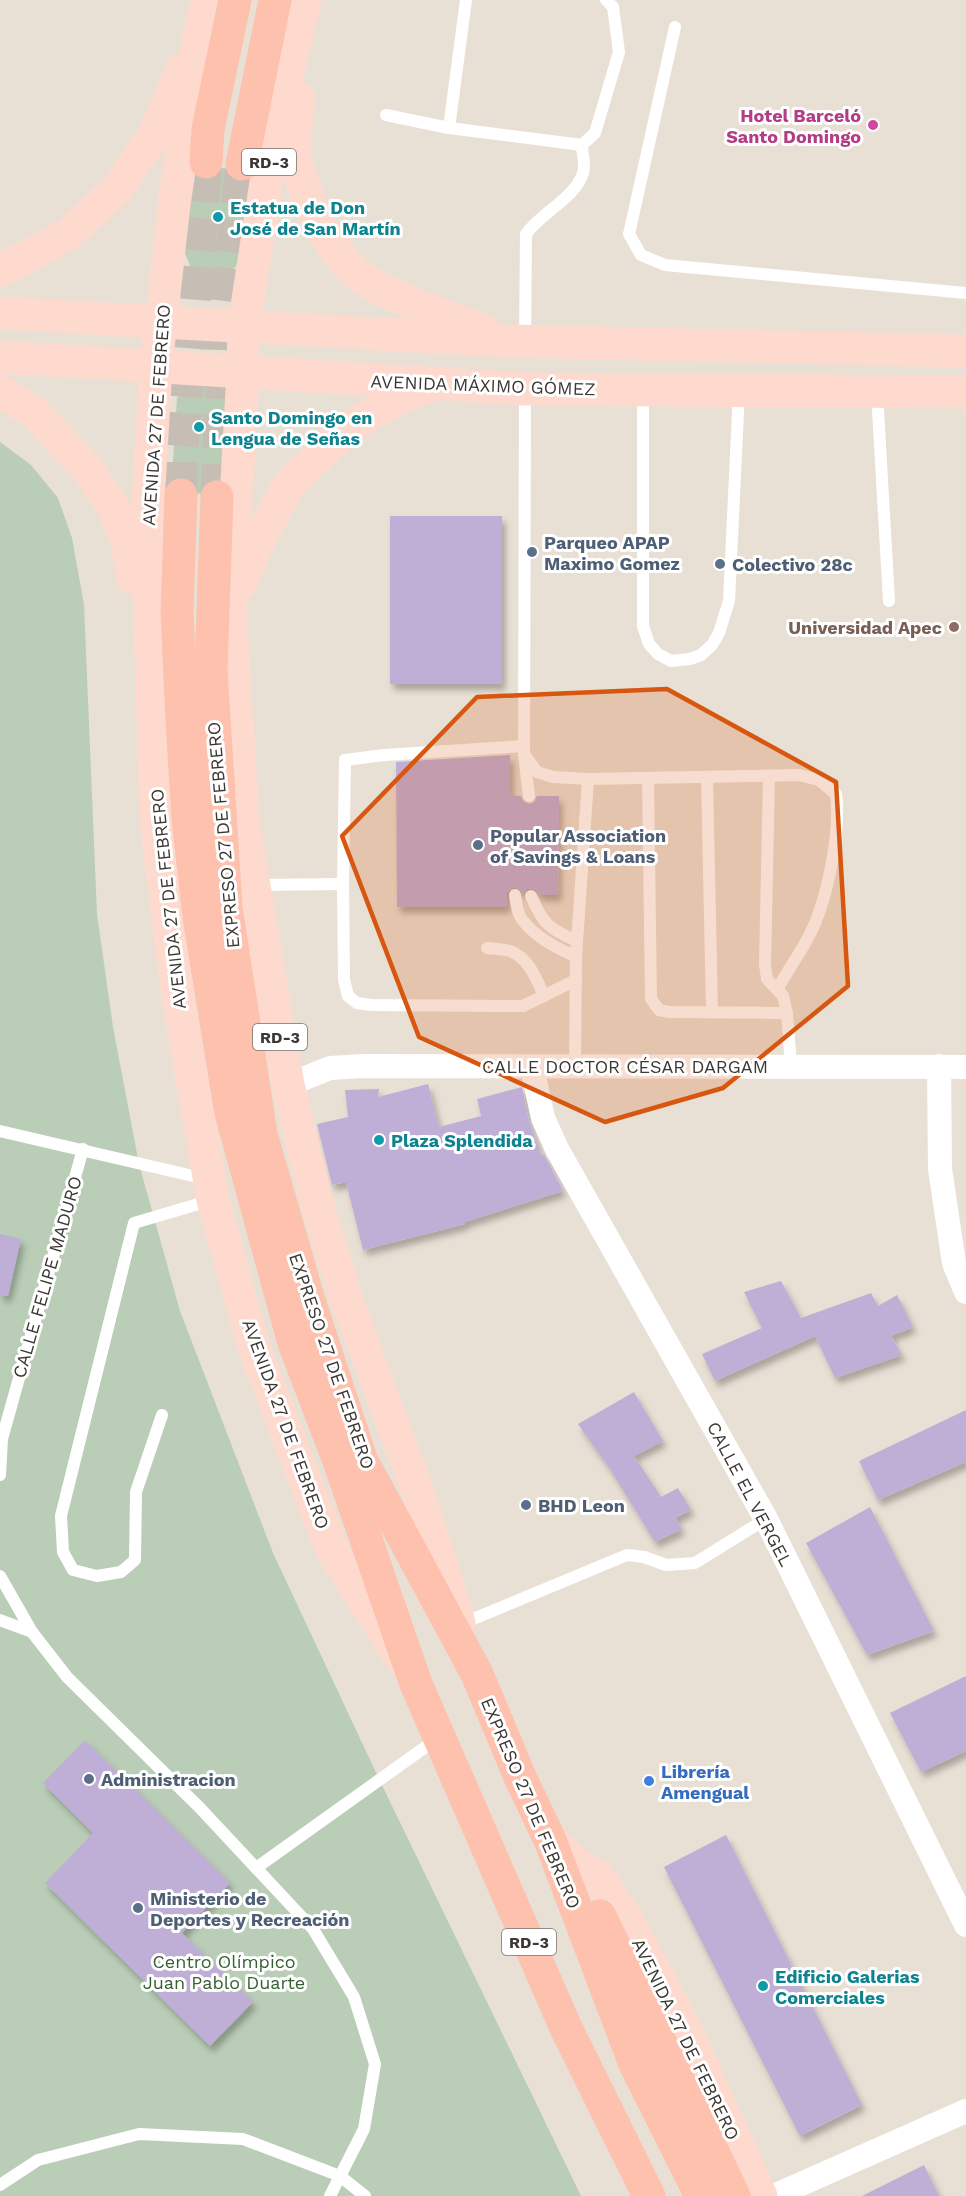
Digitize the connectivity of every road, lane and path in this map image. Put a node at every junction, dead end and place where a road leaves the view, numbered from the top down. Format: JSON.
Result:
{"nodes":[{"id":1,"x":235,"y":0,"type":"edge"},
{"id":2,"x":466,"y":0,"type":"edge"},
{"id":3,"x":606,"y":0,"type":"edge"},
{"id":4,"x":294,"y":3,"type":"edge"},
{"id":5,"x":204,"y":15,"type":"edge"},
{"id":6,"x":675,"y":27,"type":"dead end"},
{"id":7,"x":386,"y":115,"type":"dead end"},
{"id":8,"x":449,"y":128,"type":"junction"},
{"id":9,"x":582,"y":146,"type":"junction"},
{"id":10,"x":206,"y":162,"type":"tunnel mouth"},
{"id":11,"x":242,"y":164,"type":"tunnel mouth"},
{"id":12,"x":0,"y":271,"type":"edge"},
{"id":13,"x":966,"y":293,"type":"edge"},
{"id":14,"x":0,"y":313,"type":"edge"},
{"id":15,"x":162,"y":321,"type":"junction"},
{"id":16,"x":244,"y":326,"type":"junction"},
{"id":17,"x":516,"y":341,"type":"junction"},
{"id":18,"x":966,"y":351,"type":"edge"},
{"id":19,"x":0,"y":357,"type":"edge"},
{"id":20,"x":156,"y":366,"type":"junction"},
{"id":21,"x":243,"y":373,"type":"junction"},
{"id":22,"x":438,"y":384,"type":"junction"},
{"id":23,"x":525,"y":389,"type":"junction"},
{"id":24,"x":643,"y":390,"type":"junction"},
{"id":25,"x":0,"y":391,"type":"edge"},
{"id":26,"x":739,"y":391,"type":"junction"},
{"id":27,"x":877,"y":392,"type":"junction"},
{"id":28,"x":966,"y":393,"type":"edge"},
{"id":29,"x":181,"y":495,"type":"tunnel mouth"},
{"id":30,"x":217,"y":497,"type":"tunnel mouth"},
{"id":31,"x":889,"y":601,"type":"dead end"},
{"id":32,"x":230,"y":608,"type":"junction"},
{"id":33,"x":152,"y":681,"type":"junction"},
{"id":34,"x":524,"y":750,"type":"junction"},
{"id":35,"x":769,"y":776,"type":"junction"},
{"id":36,"x":707,"y":777,"type":"junction"},
{"id":37,"x":648,"y":778,"type":"junction"},
{"id":38,"x":588,"y":779,"type":"junction"},
{"id":39,"x":529,"y":796,"type":"dead end"},
{"id":40,"x":343,"y":884,"type":"junction"},
{"id":41,"x":253,"y":885,"type":"junction"},
{"id":42,"x":515,"y":895,"type":"dead end"},
{"id":43,"x":531,"y":896,"type":"dead end"},
{"id":44,"x":577,"y":941,"type":"junction"},
{"id":45,"x":487,"y":948,"type":"dead end"},
{"id":46,"x":576,"y":957,"type":"junction"},
{"id":47,"x":576,"y":980,"type":"junction"},
{"id":48,"x":778,"y":988,"type":"junction"},
{"id":49,"x":544,"y":996,"type":"junction"},
{"id":50,"x":712,"y":1012,"type":"junction"},
{"id":51,"x":787,"y":1013,"type":"junction"},
{"id":52,"x":532,"y":1066,"type":"junction"},
{"id":53,"x":791,"y":1066,"type":"junction"},
{"id":54,"x":939,"y":1066,"type":"junction"},
{"id":55,"x":574,"y":1067,"type":"junction"},
{"id":56,"x":966,"y":1067,"type":"edge"},
{"id":57,"x":288,"y":1085,"type":"junction"},
{"id":58,"x":0,"y":1131,"type":"edge"},
{"id":59,"x":83,"y":1149,"type":"junction"},
{"id":60,"x":211,"y":1190,"type":"junction"},
{"id":61,"x":966,"y":1292,"type":"edge"},
{"id":62,"x":162,"y":1415,"type":"dead end"},
{"id":63,"x":0,"y":1476,"type":"edge"},
{"id":64,"x":766,"y":1520,"type":"junction"},
{"id":65,"x":0,"y":1576,"type":"edge"},
{"id":66,"x":0,"y":1620,"type":"edge"},
{"id":67,"x":460,"y":1624,"type":"junction"},
{"id":68,"x":32,"y":1632,"type":"junction"},
{"id":69,"x":477,"y":1674,"type":"junction"},
{"id":70,"x":416,"y":1684,"type":"junction"},
{"id":71,"x":440,"y":1736,"type":"junction"},
{"id":72,"x":550,"y":1840,"type":"junction"},
{"id":73,"x":574,"y":1862,"type":"junction"},
{"id":74,"x":256,"y":1868,"type":"junction"},
{"id":75,"x":966,"y":1925,"type":"edge"},
{"id":76,"x":966,"y":2111,"type":"edge"},
{"id":77,"x":340,"y":2176,"type":"junction"},
{"id":78,"x":0,"y":2185,"type":"edge"},
{"id":79,"x":330,"y":2196,"type":"edge"},
{"id":80,"x":365,"y":2196,"type":"edge"},
{"id":81,"x":649,"y":2196,"type":"edge"},
{"id":82,"x":701,"y":2196,"type":"edge"},
{"id":83,"x":734,"y":2196,"type":"edge"},
{"id":84,"x":761,"y":2196,"type":"edge"},
{"id":85,"x":774,"y":2196,"type":"edge"}],
"edges":[{"from":1,"to":10,"type":"highway"},
{"from":2,"to":8,"type":"lane"},
{"from":3,"to":9,"type":"lane"},
{"from":4,"to":11,"type":"highway","number":"RD-3"},
{"from":4,"to":16,"type":"main road","number":"RD-3"},
{"from":4,"to":17,"type":"main road"},
{"from":5,"to":12,"type":"main road"},
{"from":5,"to":15,"type":"main road","name":"AVENIDA 27 DE FEBRERO","number":"RD-3"},
{"from":6,"to":13,"type":"lane"},
{"from":7,"to":8,"type":"lane"},
{"from":8,"to":9,"type":"lane"},
{"from":9,"to":17,"type":"lane"},
{"from":14,"to":15,"type":"main road"},
{"from":15,"to":16,"type":"main road"},
{"from":15,"to":20,"type":"main road","name":"AVENIDA 27 DE FEBRERO","number":"RD-3"},
{"from":16,"to":17,"type":"main road"},
{"from":16,"to":21,"type":"main road","number":"RD-3"},
{"from":17,"to":18,"type":"main road"},
{"from":19,"to":20,"type":"main road","name":"AVENIDA MÁXIMO GÓMEZ"},
{"from":20,"to":21,"type":"main road","name":"AVENIDA MÁXIMO GÓMEZ"},
{"from":20,"to":33,"type":"main road","name":"AVENIDA 27 DE FEBRERO","number":"RD-3"},
{"from":21,"to":22,"type":"main road","name":"AVENIDA MÁXIMO GÓMEZ"},
{"from":21,"to":32,"type":"main road","number":"RD-3"},
{"from":22,"to":23,"type":"main road","name":"AVENIDA MÁXIMO GÓMEZ"},
{"from":22,"to":32,"type":"main road"},
{"from":23,"to":24,"type":"main road","name":"AVENIDA MÁXIMO GÓMEZ"},
{"from":23,"to":34,"type":"lane"},
{"from":24,"to":26,"type":"main road","name":"AVENIDA MÁXIMO GÓMEZ"},
{"from":24,"to":26,"type":"lane"},
{"from":25,"to":33,"type":"main road"},
{"from":26,"to":27,"type":"main road","name":"AVENIDA MÁXIMO GÓMEZ"},
{"from":27,"to":28,"type":"main road","name":"AVENIDA MÁXIMO GÓMEZ"},
{"from":27,"to":31,"type":"lane"},
{"from":29,"to":70,"type":"highway","name":"EXPRESO 27 DE FEBRERO","number":"RD-3"},
{"from":30,"to":69,"type":"highway","name":"EXPRESO 27 DE FEBRERO","number":"RD-3"},
{"from":32,"to":41,"type":"main road","number":"RD-3"},
{"from":33,"to":60,"type":"main road","name":"AVENIDA 27 DE FEBRERO","number":"RD-3"},
{"from":34,"to":38,"type":"lane"},
{"from":34,"to":39,"type":"lane"},
{"from":34,"to":40,"type":"lane"},
{"from":35,"to":36,"type":"lane"},
{"from":35,"to":48,"type":"lane"},
{"from":35,"to":48,"type":"lane"},
{"from":36,"to":37,"type":"lane"},
{"from":36,"to":50,"type":"lane"},
{"from":37,"to":38,"type":"lane"},
{"from":37,"to":50,"type":"lane"},
{"from":38,"to":44,"type":"lane"},
{"from":40,"to":41,"type":"lane"},
{"from":40,"to":49,"type":"lane"},
{"from":41,"to":57,"type":"main road","number":"RD-3"},
{"from":42,"to":46,"type":"lane"},
{"from":43,"to":44,"type":"lane"},
{"from":44,"to":46,"type":"lane"},
{"from":45,"to":49,"type":"lane"},
{"from":46,"to":47,"type":"lane"},
{"from":47,"to":49,"type":"lane"},
{"from":47,"to":55,"type":"lane"},
{"from":48,"to":51,"type":"lane"},
{"from":50,"to":51,"type":"lane"},
{"from":51,"to":53,"type":"lane"},
{"from":52,"to":55,"type":"street","name":"CALLE DOCTOR CÉSAR DARGAM"},
{"from":52,"to":57,"type":"street","name":"CALLE DOCTOR CÉSAR DARGAM"},
{"from":52,"to":64,"type":"street","name":"CALLE EL VERGEL"},
{"from":53,"to":54,"type":"street","name":"CALLE DOCTOR CÉSAR DARGAM"},
{"from":53,"to":55,"type":"street","name":"CALLE DOCTOR CÉSAR DARGAM"},
{"from":54,"to":56,"type":"street","name":"CALLE DOCTOR CÉSAR DARGAM"},
{"from":54,"to":61,"type":"street"},
{"from":57,"to":67,"type":"main road","number":"RD-3"},
{"from":58,"to":59,"type":"lane"},
{"from":59,"to":60,"type":"lane"},
{"from":59,"to":63,"type":"lane","name":"CALLE FELIPE MADURO"},
{"from":60,"to":62,"type":"lane"},
{"from":60,"to":70,"type":"main road","name":"AVENIDA 27 DE FEBRERO","number":"RD-3"},
{"from":64,"to":67,"type":"lane"},
{"from":64,"to":75,"type":"street","name":"CALLE EL VERGEL"},
{"from":65,"to":68,"type":"lane"},
{"from":66,"to":68,"type":"lane"},
{"from":67,"to":69,"type":"main road","number":"RD-3"},
{"from":68,"to":74,"type":"lane"},
{"from":69,"to":72,"type":"highway","name":"EXPRESO 27 DE FEBRERO","number":"RD-3"},
{"from":70,"to":71,"type":"highway","name":"EXPRESO 27 DE FEBRERO","number":"RD-3"},
{"from":71,"to":74,"type":"lane"},
{"from":71,"to":81,"type":"highway","name":"EXPRESO 27 DE FEBRERO","number":"RD-3"},
{"from":72,"to":73,"type":"main road","name":"AVENIDA 27 DE FEBRERO","number":"RD-3"},
{"from":72,"to":82,"type":"highway","name":"EXPRESO 27 DE FEBRERO","number":"RD-3"},
{"from":73,"to":83,"type":"highway"},
{"from":73,"to":84,"type":"main road","name":"AVENIDA 27 DE FEBRERO","number":"RD-3"},
{"from":74,"to":77,"type":"lane"},
{"from":76,"to":85,"type":"street"},
{"from":77,"to":78,"type":"lane"},
{"from":77,"to":79,"type":"lane"},
{"from":77,"to":80,"type":"lane"}]}
